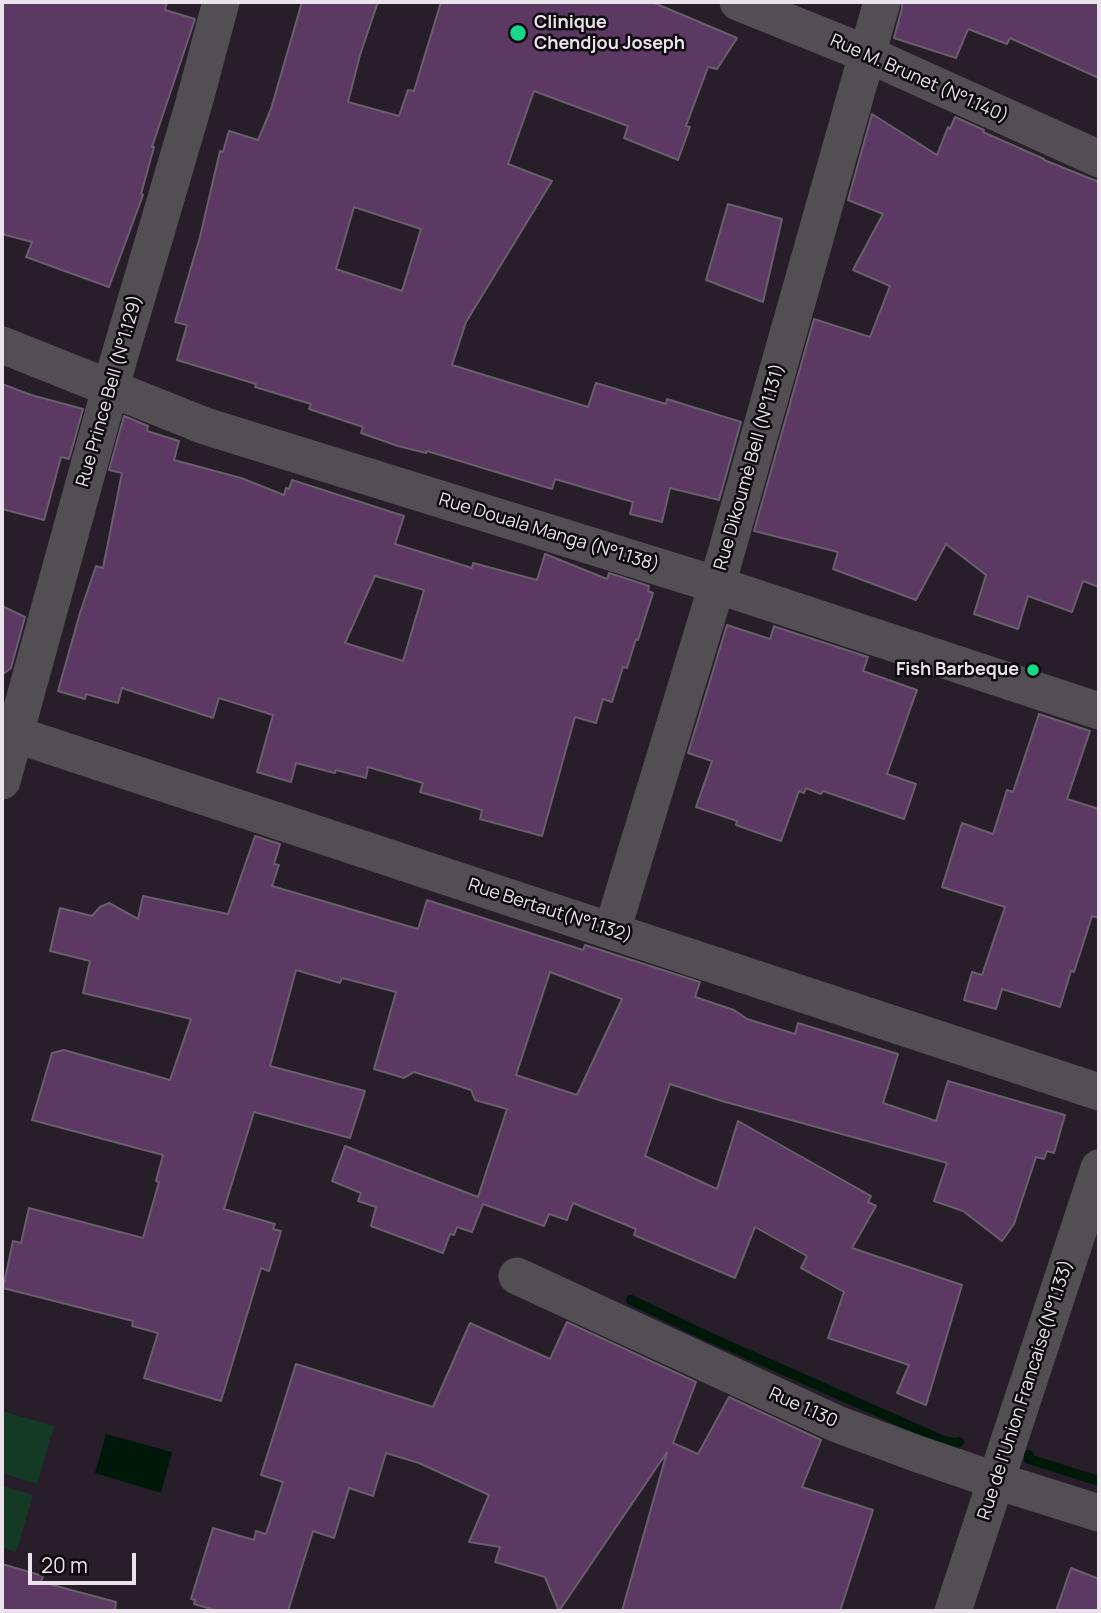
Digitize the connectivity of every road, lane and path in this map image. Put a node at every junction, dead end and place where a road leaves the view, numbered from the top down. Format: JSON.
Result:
{"nodes":[{"id":1,"x":221,"y":2,"type":"edge"},
{"id":2,"x":738,"y":2,"type":"edge"},
{"id":3,"x":882,"y":2,"type":"edge"},
{"id":4,"x":867,"y":54,"type":"junction"},
{"id":5,"x":1099,"y":159,"type":"edge"},
{"id":6,"x":2,"y":345,"type":"edge"},
{"id":7,"x":110,"y":389,"type":"junction"},
{"id":8,"x":717,"y":585,"type":"junction"},
{"id":9,"x":1099,"y":711,"type":"edge"},
{"id":10,"x":8,"y":732,"type":"edge"},
{"id":11,"x":2,"y":781,"type":"edge"},
{"id":12,"x":612,"y":931,"type":"junction"},
{"id":13,"x":1099,"y":1091,"type":"edge"},
{"id":14,"x":1099,"y":1168,"type":"edge"},
{"id":15,"x":517,"y":1276,"type":"dead end"},
{"id":16,"x":997,"y":1481,"type":"junction"},
{"id":17,"x":1099,"y":1513,"type":"edge"},
{"id":18,"x":953,"y":1611,"type":"edge"}],
"edges":[{"from":1,"to":7,"type":"street","name":"Rue Prince Bell (N°1.129)"},
{"from":2,"to":4,"type":"street","name":"Rue M. Brunet (N°1.140)"},
{"from":3,"to":4,"type":"street","name":"Rue Dikoumè Bell (N°1.131)"},
{"from":4,"to":5,"type":"street","name":"Rue M. Brunet (N°1.140)"},
{"from":4,"to":8,"type":"street","name":"Rue Dikoumè Bell (N°1.131)"},
{"from":6,"to":7,"type":"street","name":"Rue Douala Manga (N°1.138)"},
{"from":7,"to":8,"type":"street","name":"Rue Douala Manga (N°1.138)"},
{"from":7,"to":10,"type":"street","name":"Rue Prince Bell (N°1.129)"},
{"from":8,"to":9,"type":"street","name":"Rue Douala Manga (N°1.138)"},
{"from":8,"to":12,"type":"street","name":"Rue Dikoumè Bell (N°1.131)"},
{"from":10,"to":11,"type":"street","name":"Rue Prince Bell (N°1.129)"},
{"from":10,"to":12,"type":"street","name":"Rue Bertaut(N°1.132)"},
{"from":12,"to":13,"type":"street","name":"Rue Bertaut(N°1.132)"},
{"from":14,"to":16,"type":"street","name":"Rue de l'Union Francaise(N°1.133)"},
{"from":15,"to":16,"type":"street","name":"Rue 1.130"},
{"from":16,"to":17,"type":"street","name":"Rue 1.130"},
{"from":16,"to":18,"type":"street","name":"Rue de l'Union Francaise(N°1.133)"}]}
